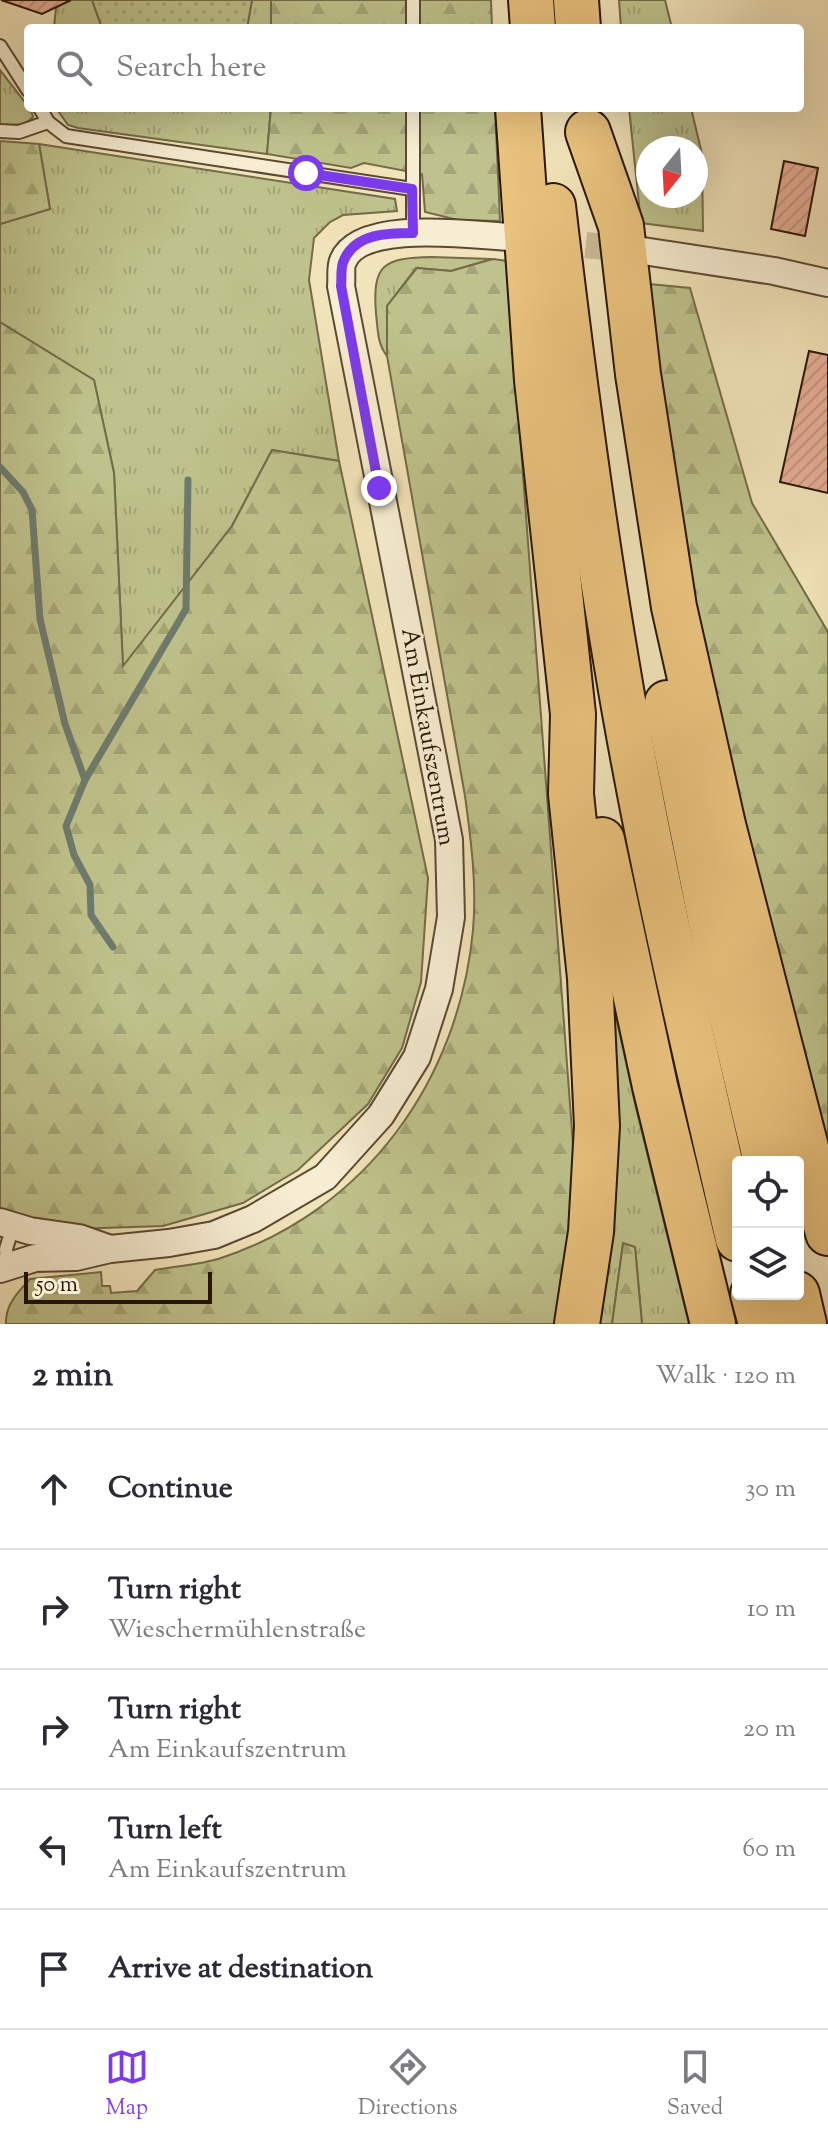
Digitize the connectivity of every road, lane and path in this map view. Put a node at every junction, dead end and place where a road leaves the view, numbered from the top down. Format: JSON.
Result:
{"nodes":[{"id":1,"x":413,"y":0,"type":"edge"},
{"id":2,"x":510,"y":0,"type":"edge"},
{"id":3,"x":531,"y":0,"type":"edge"},
{"id":4,"x":576,"y":0,"type":"edge"},
{"id":5,"x":413,"y":24,"type":"edge"},
{"id":6,"x":512,"y":24,"type":"edge"},
{"id":7,"x":533,"y":24,"type":"edge"},
{"id":8,"x":578,"y":24,"type":"edge"},
{"id":9,"x":0,"y":46,"type":"edge"},
{"id":10,"x":24,"y":84,"type":"edge"},
{"id":11,"x":42,"y":112,"type":"edge"},
{"id":12,"x":413,"y":112,"type":"edge"},
{"id":13,"x":518,"y":112,"type":"edge"},
{"id":14,"x":541,"y":112,"type":"edge"},
{"id":15,"x":587,"y":120,"type":"edge"},
{"id":16,"x":48,"y":122,"type":"junction"},
{"id":17,"x":0,"y":131,"type":"edge"},
{"id":18,"x":412,"y":189,"type":"junction"},
{"id":19,"x":413,"y":233,"type":"junction"},
{"id":20,"x":510,"y":237,"type":"dead end"},
{"id":21,"x":643,"y":251,"type":"tunnel mouth"},
{"id":22,"x":828,"y":283,"type":"edge"},
{"id":23,"x":573,"y":714,"type":"junction"},
{"id":24,"x":765,"y":1156,"type":"edge"},
{"id":25,"x":735,"y":1228,"type":"edge"},
{"id":26,"x":828,"y":1233,"type":"edge"},
{"id":27,"x":4,"y":1246,"type":"edge"},
{"id":28,"x":122,"y":1253,"type":"junction"},
{"id":29,"x":755,"y":1300,"type":"edge"},
{"id":30,"x":798,"y":1300,"type":"edge"},
{"id":31,"x":577,"y":1324,"type":"edge"},
{"id":32,"x":713,"y":1324,"type":"edge"},
{"id":33,"x":761,"y":1324,"type":"edge"},
{"id":34,"x":804,"y":1324,"type":"edge"}],
"edges":[{"from":1,"to":5,"type":"lane"},
{"from":2,"to":6,"type":"highway"},
{"from":3,"to":7,"type":"highway"},
{"from":4,"to":8,"type":"highway"},
{"from":9,"to":10,"type":"lane"},
{"from":11,"to":16,"type":"lane"},
{"from":12,"to":18,"type":"lane"},
{"from":13,"to":23,"type":"highway"},
{"from":14,"to":25,"type":"highway"},
{"from":15,"to":24,"type":"highway"},
{"from":15,"to":26,"type":"highway"},
{"from":16,"to":17,"type":"lane"},
{"from":16,"to":18,"type":"lane"},
{"from":18,"to":19,"type":"lane"},
{"from":19,"to":20,"type":"street","name":"Am Einkaufszentrum"},
{"from":19,"to":28,"type":"street","name":"Am Einkaufszentrum"},
{"from":21,"to":22,"type":"street"},
{"from":23,"to":31,"type":"highway"},
{"from":23,"to":32,"type":"highway"},
{"from":27,"to":28,"type":"street","name":"Am Einkaufszentrum"},
{"from":27,"to":28,"type":"street","name":"Am Einkaufszentrum"},
{"from":29,"to":33,"type":"highway"},
{"from":30,"to":34,"type":"highway"}]}
